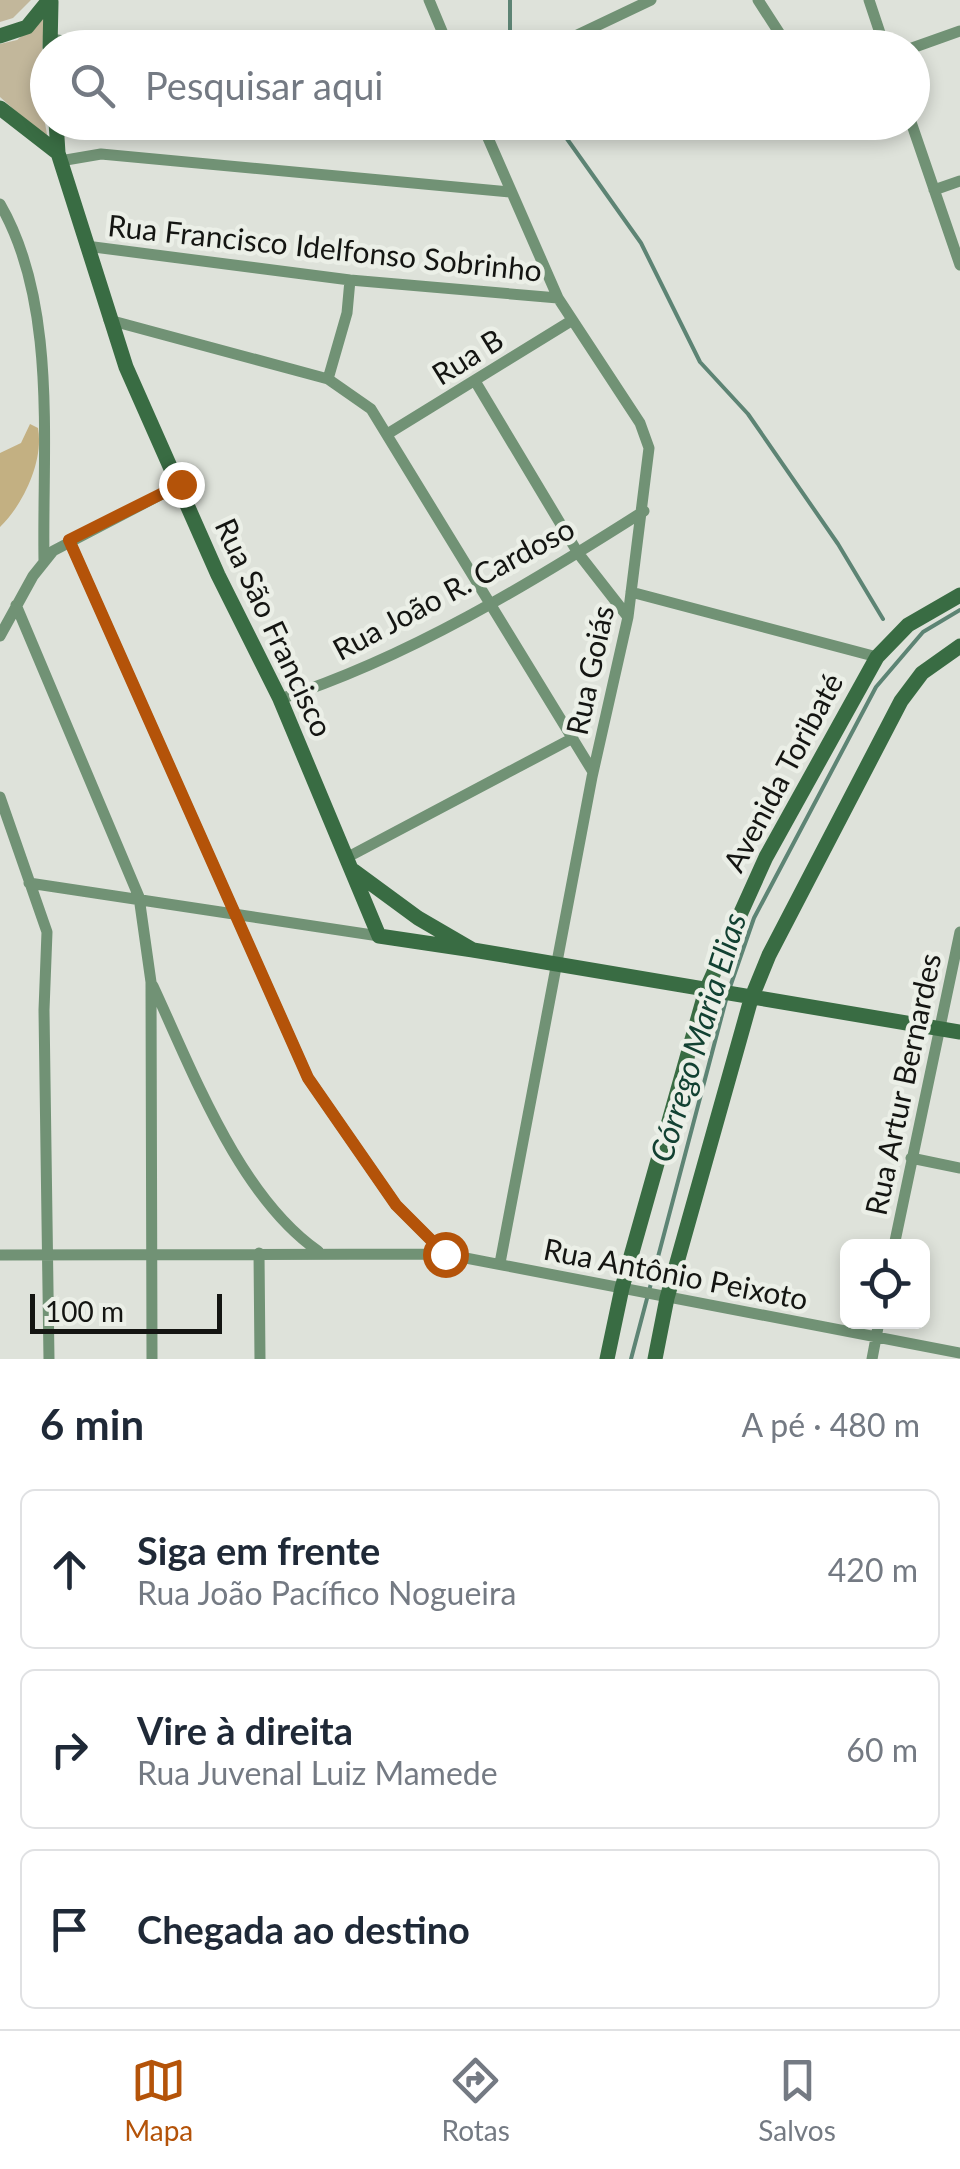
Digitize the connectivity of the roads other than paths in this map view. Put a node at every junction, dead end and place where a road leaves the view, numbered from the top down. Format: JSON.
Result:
{"nodes":[{"id":1,"x":50,"y":0,"type":"edge"},
{"id":2,"x":429,"y":0,"type":"edge"},
{"id":3,"x":651,"y":0,"type":"edge"},
{"id":4,"x":758,"y":0,"type":"edge"},
{"id":5,"x":868,"y":0,"type":"edge"},
{"id":6,"x":50,"y":30,"type":"edge"},
{"id":7,"x":442,"y":30,"type":"edge"},
{"id":8,"x":588,"y":30,"type":"edge"},
{"id":9,"x":777,"y":30,"type":"edge"},
{"id":10,"x":879,"y":30,"type":"edge"},
{"id":11,"x":960,"y":32,"type":"edge"},
{"id":12,"x":0,"y":36,"type":"edge"},
{"id":13,"x":930,"y":42,"type":"edge"},
{"id":14,"x":0,"y":108,"type":"edge"},
{"id":15,"x":30,"y":133,"type":"edge"},
{"id":16,"x":39,"y":140,"type":"edge"},
{"id":17,"x":58,"y":140,"type":"edge"},
{"id":18,"x":488,"y":140,"type":"edge"},
{"id":19,"x":917,"y":140,"type":"edge"},
{"id":20,"x":59,"y":157,"type":"junction"},
{"id":21,"x":960,"y":181,"type":"edge"},
{"id":22,"x":934,"y":190,"type":"junction"},
{"id":23,"x":510,"y":192,"type":"junction"},
{"id":24,"x":0,"y":204,"type":"edge"},
{"id":25,"x":86,"y":246,"type":"junction"},
{"id":26,"x":960,"y":265,"type":"edge"},
{"id":27,"x":350,"y":280,"type":"junction"},
{"id":28,"x":558,"y":298,"type":"junction"},
{"id":29,"x":108,"y":320,"type":"junction"},
{"id":30,"x":571,"y":321,"type":"junction"},
{"id":31,"x":328,"y":378,"type":"junction"},
{"id":32,"x":474,"y":381,"type":"junction"},
{"id":33,"x":388,"y":433,"type":"junction"},
{"id":34,"x":181,"y":484,"type":"junction"},
{"id":35,"x":644,"y":511,"type":"junction"},
{"id":36,"x":69,"y":540,"type":"junction"},
{"id":37,"x":578,"y":553,"type":"junction"},
{"id":38,"x":44,"y":560,"type":"junction"},
{"id":39,"x":631,"y":592,"type":"junction"},
{"id":40,"x":960,"y":595,"type":"edge"},
{"id":41,"x":492,"y":601,"type":"junction"},
{"id":42,"x":16,"y":606,"type":"junction"},
{"id":43,"x":628,"y":617,"type":"junction"},
{"id":44,"x":0,"y":636,"type":"edge"},
{"id":45,"x":960,"y":646,"type":"edge"},
{"id":46,"x":877,"y":657,"type":"junction"},
{"id":47,"x":280,"y":698,"type":"junction"},
{"id":48,"x":572,"y":738,"type":"junction"},
{"id":49,"x":594,"y":772,"type":"junction"},
{"id":50,"x":0,"y":796,"type":"edge"},
{"id":51,"x":351,"y":864,"type":"junction"},
{"id":52,"x":29,"y":883,"type":"junction"},
{"id":53,"x":138,"y":897,"type":"junction"},
{"id":54,"x":240,"y":916,"type":"junction"},
{"id":55,"x":960,"y":932,"type":"edge"},
{"id":56,"x":379,"y":936,"type":"junction"},
{"id":57,"x":473,"y":950,"type":"junction"},
{"id":58,"x":558,"y":965,"type":"junction"},
{"id":59,"x":151,"y":982,"type":"junction"},
{"id":60,"x":711,"y":991,"type":"junction"},
{"id":61,"x":746,"y":998,"type":"junction"},
{"id":62,"x":939,"y":1028,"type":"junction"},
{"id":63,"x":960,"y":1032,"type":"edge"},
{"id":64,"x":911,"y":1158,"type":"junction"},
{"id":65,"x":960,"y":1168,"type":"edge"},
{"id":66,"x":895,"y":1239,"type":"edge"},
{"id":67,"x":318,"y":1251,"type":"junction"},
{"id":68,"x":260,"y":1253,"type":"junction"},
{"id":69,"x":153,"y":1254,"type":"junction"},
{"id":70,"x":445,"y":1254,"type":"junction"},
{"id":71,"x":0,"y":1255,"type":"edge"},
{"id":72,"x":49,"y":1255,"type":"junction"},
{"id":73,"x":500,"y":1263,"type":"junction"},
{"id":74,"x":626,"y":1289,"type":"junction"},
{"id":75,"x":663,"y":1297,"type":"junction"},
{"id":76,"x":878,"y":1329,"type":"edge"},
{"id":77,"x":876,"y":1339,"type":"junction"},
{"id":78,"x":960,"y":1353,"type":"edge"},
{"id":79,"x":48,"y":1359,"type":"edge"},
{"id":80,"x":152,"y":1359,"type":"edge"},
{"id":81,"x":260,"y":1359,"type":"edge"},
{"id":82,"x":607,"y":1359,"type":"edge"},
{"id":83,"x":655,"y":1359,"type":"edge"},
{"id":84,"x":872,"y":1359,"type":"edge"}],
"edges":[{"from":1,"to":6,"type":"street"},
{"from":1,"to":12,"type":"street"},
{"from":2,"to":7,"type":"street"},
{"from":3,"to":8,"type":"street"},
{"from":4,"to":9,"type":"street"},
{"from":5,"to":10,"type":"street"},
{"from":11,"to":13,"type":"street"},
{"from":14,"to":15,"type":"street"},
{"from":16,"to":20,"type":"street"},
{"from":17,"to":20,"type":"street","name":"Rua São Francisco"},
{"from":18,"to":23,"type":"street","name":"Rua Goiás"},
{"from":19,"to":22,"type":"street"},
{"from":20,"to":23,"type":"street"},
{"from":20,"to":25,"type":"street","name":"Rua São Francisco"},
{"from":21,"to":22,"type":"street"},
{"from":22,"to":26,"type":"street"},
{"from":23,"to":28,"type":"street","name":"Rua Goiás"},
{"from":24,"to":38,"type":"street"},
{"from":25,"to":27,"type":"street","name":"Rua Francisco Idelfonso Sobrinho"},
{"from":25,"to":29,"type":"street","name":"Rua São Francisco"},
{"from":27,"to":28,"type":"street","name":"Rua Francisco Idelfonso Sobrinho"},
{"from":27,"to":31,"type":"street"},
{"from":28,"to":30,"type":"street","name":"Rua Goiás"},
{"from":29,"to":31,"type":"street"},
{"from":29,"to":34,"type":"street","name":"Rua São Francisco"},
{"from":30,"to":32,"type":"street","name":"Rua B"},
{"from":30,"to":35,"type":"street","name":"Rua Goiás"},
{"from":31,"to":33,"type":"street"},
{"from":32,"to":33,"type":"street","name":"Rua B"},
{"from":32,"to":37,"type":"street"},
{"from":33,"to":41,"type":"street"},
{"from":34,"to":36,"type":"street"},
{"from":34,"to":47,"type":"street","name":"Rua São Francisco"},
{"from":35,"to":37,"type":"street","name":"Rua João R. Cardoso"},
{"from":35,"to":39,"type":"street","name":"Rua Goiás"},
{"from":36,"to":38,"type":"street"},
{"from":36,"to":54,"type":"street"},
{"from":37,"to":41,"type":"street","name":"Rua João R. Cardoso"},
{"from":37,"to":43,"type":"street"},
{"from":38,"to":42,"type":"street"},
{"from":39,"to":43,"type":"street","name":"Rua Goiás"},
{"from":39,"to":46,"type":"street"},
{"from":40,"to":46,"type":"street","name":"Avenida Toribaté"},
{"from":41,"to":47,"type":"street","name":"Rua João R. Cardoso"},
{"from":41,"to":48,"type":"street"},
{"from":42,"to":44,"type":"street"},
{"from":42,"to":53,"type":"street"},
{"from":43,"to":49,"type":"street","name":"Rua Goiás"},
{"from":45,"to":61,"type":"street"},
{"from":46,"to":60,"type":"street","name":"Avenida Toribaté"},
{"from":47,"to":51,"type":"street","name":"Rua São Francisco"},
{"from":48,"to":49,"type":"street"},
{"from":48,"to":51,"type":"street"},
{"from":49,"to":58,"type":"street","name":"Rua Goiás"},
{"from":50,"to":52,"type":"street"},
{"from":51,"to":56,"type":"street","name":"Rua São Francisco"},
{"from":51,"to":57,"type":"street"},
{"from":52,"to":53,"type":"street"},
{"from":52,"to":72,"type":"street"},
{"from":53,"to":54,"type":"street"},
{"from":53,"to":59,"type":"street"},
{"from":54,"to":56,"type":"street"},
{"from":54,"to":70,"type":"street"},
{"from":55,"to":62,"type":"street","name":"Rua Artur Bernardes"},
{"from":56,"to":57,"type":"street"},
{"from":57,"to":58,"type":"street"},
{"from":58,"to":60,"type":"street"},
{"from":58,"to":73,"type":"street","name":"Rua Goiás"},
{"from":59,"to":67,"type":"street"},
{"from":59,"to":69,"type":"street"},
{"from":60,"to":61,"type":"street"},
{"from":60,"to":74,"type":"street","name":"Avenida Toribaté"},
{"from":61,"to":62,"type":"street"},
{"from":61,"to":75,"type":"street"},
{"from":62,"to":63,"type":"street"},
{"from":62,"to":64,"type":"street","name":"Rua Artur Bernardes"},
{"from":64,"to":65,"type":"street"},
{"from":64,"to":66,"type":"street","name":"Rua Artur Bernardes"},
{"from":67,"to":68,"type":"street","name":"Rua Antônio Peixoto"},
{"from":67,"to":70,"type":"street","name":"Rua Antônio Peixoto"},
{"from":68,"to":69,"type":"street","name":"Rua Antônio Peixoto"},
{"from":68,"to":81,"type":"street"},
{"from":69,"to":72,"type":"street","name":"Rua Antônio Peixoto"},
{"from":69,"to":80,"type":"street"},
{"from":70,"to":73,"type":"street","name":"Rua Antônio Peixoto"},
{"from":71,"to":72,"type":"street","name":"Rua Antônio Peixoto"},
{"from":72,"to":79,"type":"street"},
{"from":73,"to":74,"type":"street","name":"Rua Antônio Peixoto"},
{"from":74,"to":75,"type":"street","name":"Rua Antônio Peixoto"},
{"from":74,"to":82,"type":"street","name":"Avenida Toribaté"},
{"from":75,"to":77,"type":"street","name":"Rua Antônio Peixoto"},
{"from":75,"to":83,"type":"street"},
{"from":76,"to":77,"type":"street"},
{"from":77,"to":78,"type":"street","name":"Rua Antônio Peixoto"},
{"from":77,"to":84,"type":"street"}]}
